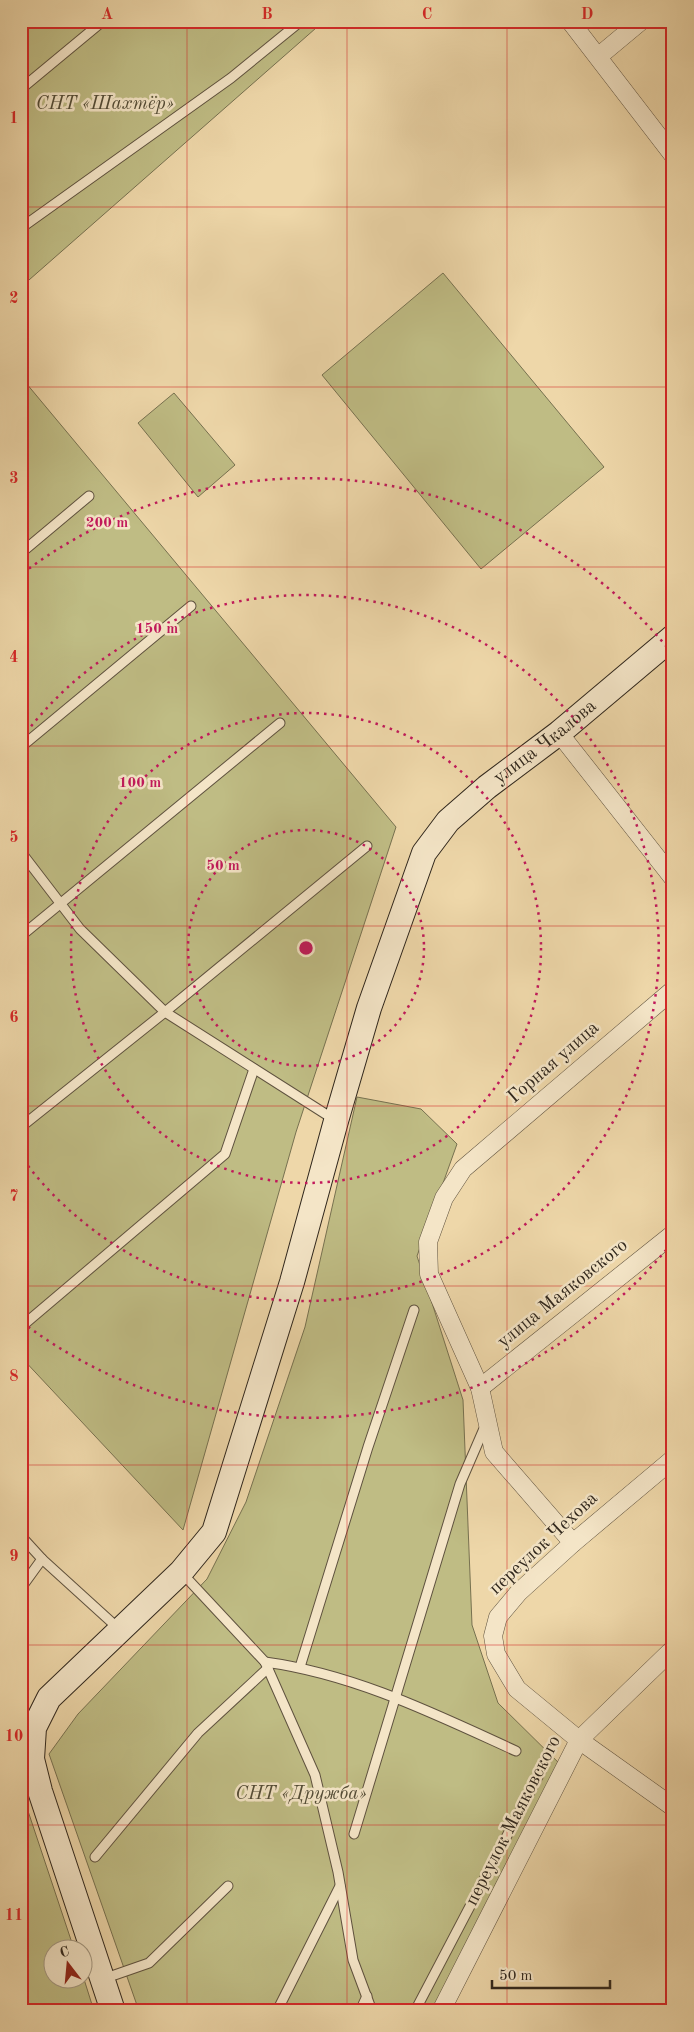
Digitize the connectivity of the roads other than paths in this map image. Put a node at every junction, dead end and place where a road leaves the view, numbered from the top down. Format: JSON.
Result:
{"nodes":[{"id":1,"x":103,"y":21,"type":"edge"},
{"id":2,"x":301,"y":21,"type":"edge"},
{"id":3,"x":570,"y":21,"type":"edge"},
{"id":4,"x":641,"y":21,"type":"edge"},
{"id":5,"x":599,"y":56,"type":"junction"},
{"id":6,"x":21,"y":89,"type":"edge"},
{"id":7,"x":673,"y":155,"type":"edge"},
{"id":8,"x":21,"y":228,"type":"edge"},
{"id":9,"x":89,"y":496,"type":"dead end"},
{"id":10,"x":21,"y":553,"type":"edge"},
{"id":11,"x":191,"y":606,"type":"dead end"},
{"id":12,"x":673,"y":637,"type":"edge"},
{"id":13,"x":280,"y":722,"type":"dead end"},
{"id":14,"x":559,"y":733,"type":"junction"},
{"id":15,"x":21,"y":747,"type":"edge"},
{"id":16,"x":367,"y":846,"type":"dead end"},
{"id":17,"x":21,"y":852,"type":"edge"},
{"id":18,"x":673,"y":878,"type":"edge"},
{"id":19,"x":61,"y":904,"type":"junction"},
{"id":20,"x":21,"y":936,"type":"edge"},
{"id":21,"x":673,"y":990,"type":"edge"},
{"id":22,"x":165,"y":1012,"type":"junction"},
{"id":23,"x":254,"y":1069,"type":"junction"},
{"id":24,"x":336,"y":1121,"type":"junction"},
{"id":25,"x":21,"y":1127,"type":"edge"},
{"id":26,"x":673,"y":1234,"type":"edge"},
{"id":27,"x":414,"y":1310,"type":"dead end"},
{"id":28,"x":21,"y":1326,"type":"edge"},
{"id":29,"x":480,"y":1388,"type":"junction"},
{"id":30,"x":487,"y":1422,"type":"junction"},
{"id":31,"x":673,"y":1459,"type":"edge"},
{"id":32,"x":21,"y":1536,"type":"edge"},
{"id":33,"x":572,"y":1543,"type":"junction"},
{"id":34,"x":42,"y":1559,"type":"junction"},
{"id":35,"x":181,"y":1572,"type":"junction"},
{"id":36,"x":21,"y":1588,"type":"edge"},
{"id":37,"x":121,"y":1630,"type":"junction"},
{"id":38,"x":673,"y":1649,"type":"edge"},
{"id":39,"x":267,"y":1665,"type":"junction"},
{"id":40,"x":300,"y":1666,"type":"junction"},
{"id":41,"x":396,"y":1696,"type":"junction"},
{"id":42,"x":579,"y":1740,"type":"junction"},
{"id":43,"x":516,"y":1751,"type":"dead end"},
{"id":44,"x":542,"y":1769,"type":"dead end"},
{"id":45,"x":673,"y":1807,"type":"edge"},
{"id":46,"x":354,"y":1834,"type":"dead end"},
{"id":47,"x":95,"y":1857,"type":"dead end"},
{"id":48,"x":228,"y":1886,"type":"dead end"},
{"id":49,"x":340,"y":1886,"type":"junction"},
{"id":50,"x":102,"y":1979,"type":"junction"},
{"id":51,"x":367,"y":1996,"type":"junction"},
{"id":52,"x":113,"y":2011,"type":"edge"},
{"id":53,"x":277,"y":2011,"type":"edge"},
{"id":54,"x":360,"y":2011,"type":"edge"},
{"id":55,"x":372,"y":2011,"type":"edge"},
{"id":56,"x":415,"y":2011,"type":"edge"},
{"id":57,"x":441,"y":2011,"type":"edge"}],
"edges":[{"from":1,"to":6,"type":"lane"},
{"from":2,"to":8,"type":"lane"},
{"from":3,"to":5,"type":"street"},
{"from":4,"to":5,"type":"street"},
{"from":5,"to":7,"type":"street"},
{"from":9,"to":10,"type":"lane"},
{"from":11,"to":15,"type":"lane"},
{"from":12,"to":14,"type":"main road","name":"улица Чкалова"},
{"from":13,"to":19,"type":"lane"},
{"from":14,"to":18,"type":"street"},
{"from":14,"to":24,"type":"main road","name":"улица Чкалова"},
{"from":16,"to":22,"type":"lane"},
{"from":17,"to":19,"type":"lane"},
{"from":19,"to":20,"type":"lane"},
{"from":19,"to":22,"type":"lane"},
{"from":21,"to":29,"type":"street","name":"Горная улица"},
{"from":22,"to":23,"type":"lane"},
{"from":22,"to":25,"type":"lane"},
{"from":23,"to":24,"type":"lane"},
{"from":23,"to":28,"type":"lane"},
{"from":24,"to":35,"type":"main road","name":"улица Чкалова"},
{"from":26,"to":29,"type":"street","name":"улица Маяковского"},
{"from":27,"to":40,"type":"lane"},
{"from":29,"to":30,"type":"street","name":"Горная улица"},
{"from":30,"to":33,"type":"street","name":"Горная улица"},
{"from":30,"to":41,"type":"lane"},
{"from":31,"to":33,"type":"street","name":"переулок Чехова"},
{"from":32,"to":34,"type":"lane"},
{"from":33,"to":42,"type":"street","name":"переулок Чехова"},
{"from":34,"to":36,"type":"lane"},
{"from":34,"to":37,"type":"lane"},
{"from":35,"to":37,"type":"main road","name":"улица Чкалова"},
{"from":35,"to":39,"type":"lane"},
{"from":37,"to":50,"type":"main road","name":"улица Чкалова"},
{"from":38,"to":42,"type":"street","name":"переулок Маяковского"},
{"from":39,"to":40,"type":"lane"},
{"from":39,"to":47,"type":"lane"},
{"from":39,"to":49,"type":"lane"},
{"from":40,"to":41,"type":"lane"},
{"from":41,"to":43,"type":"lane"},
{"from":41,"to":46,"type":"lane"},
{"from":42,"to":45,"type":"street","name":"переулок Чехова"},
{"from":42,"to":57,"type":"street","name":"переулок Маяковского"},
{"from":44,"to":56,"type":"lane"},
{"from":48,"to":50,"type":"lane"},
{"from":49,"to":51,"type":"lane"},
{"from":49,"to":53,"type":"lane"},
{"from":50,"to":52,"type":"main road","name":"улица Чкалова"},
{"from":51,"to":54,"type":"lane"},
{"from":51,"to":55,"type":"lane"}]}
